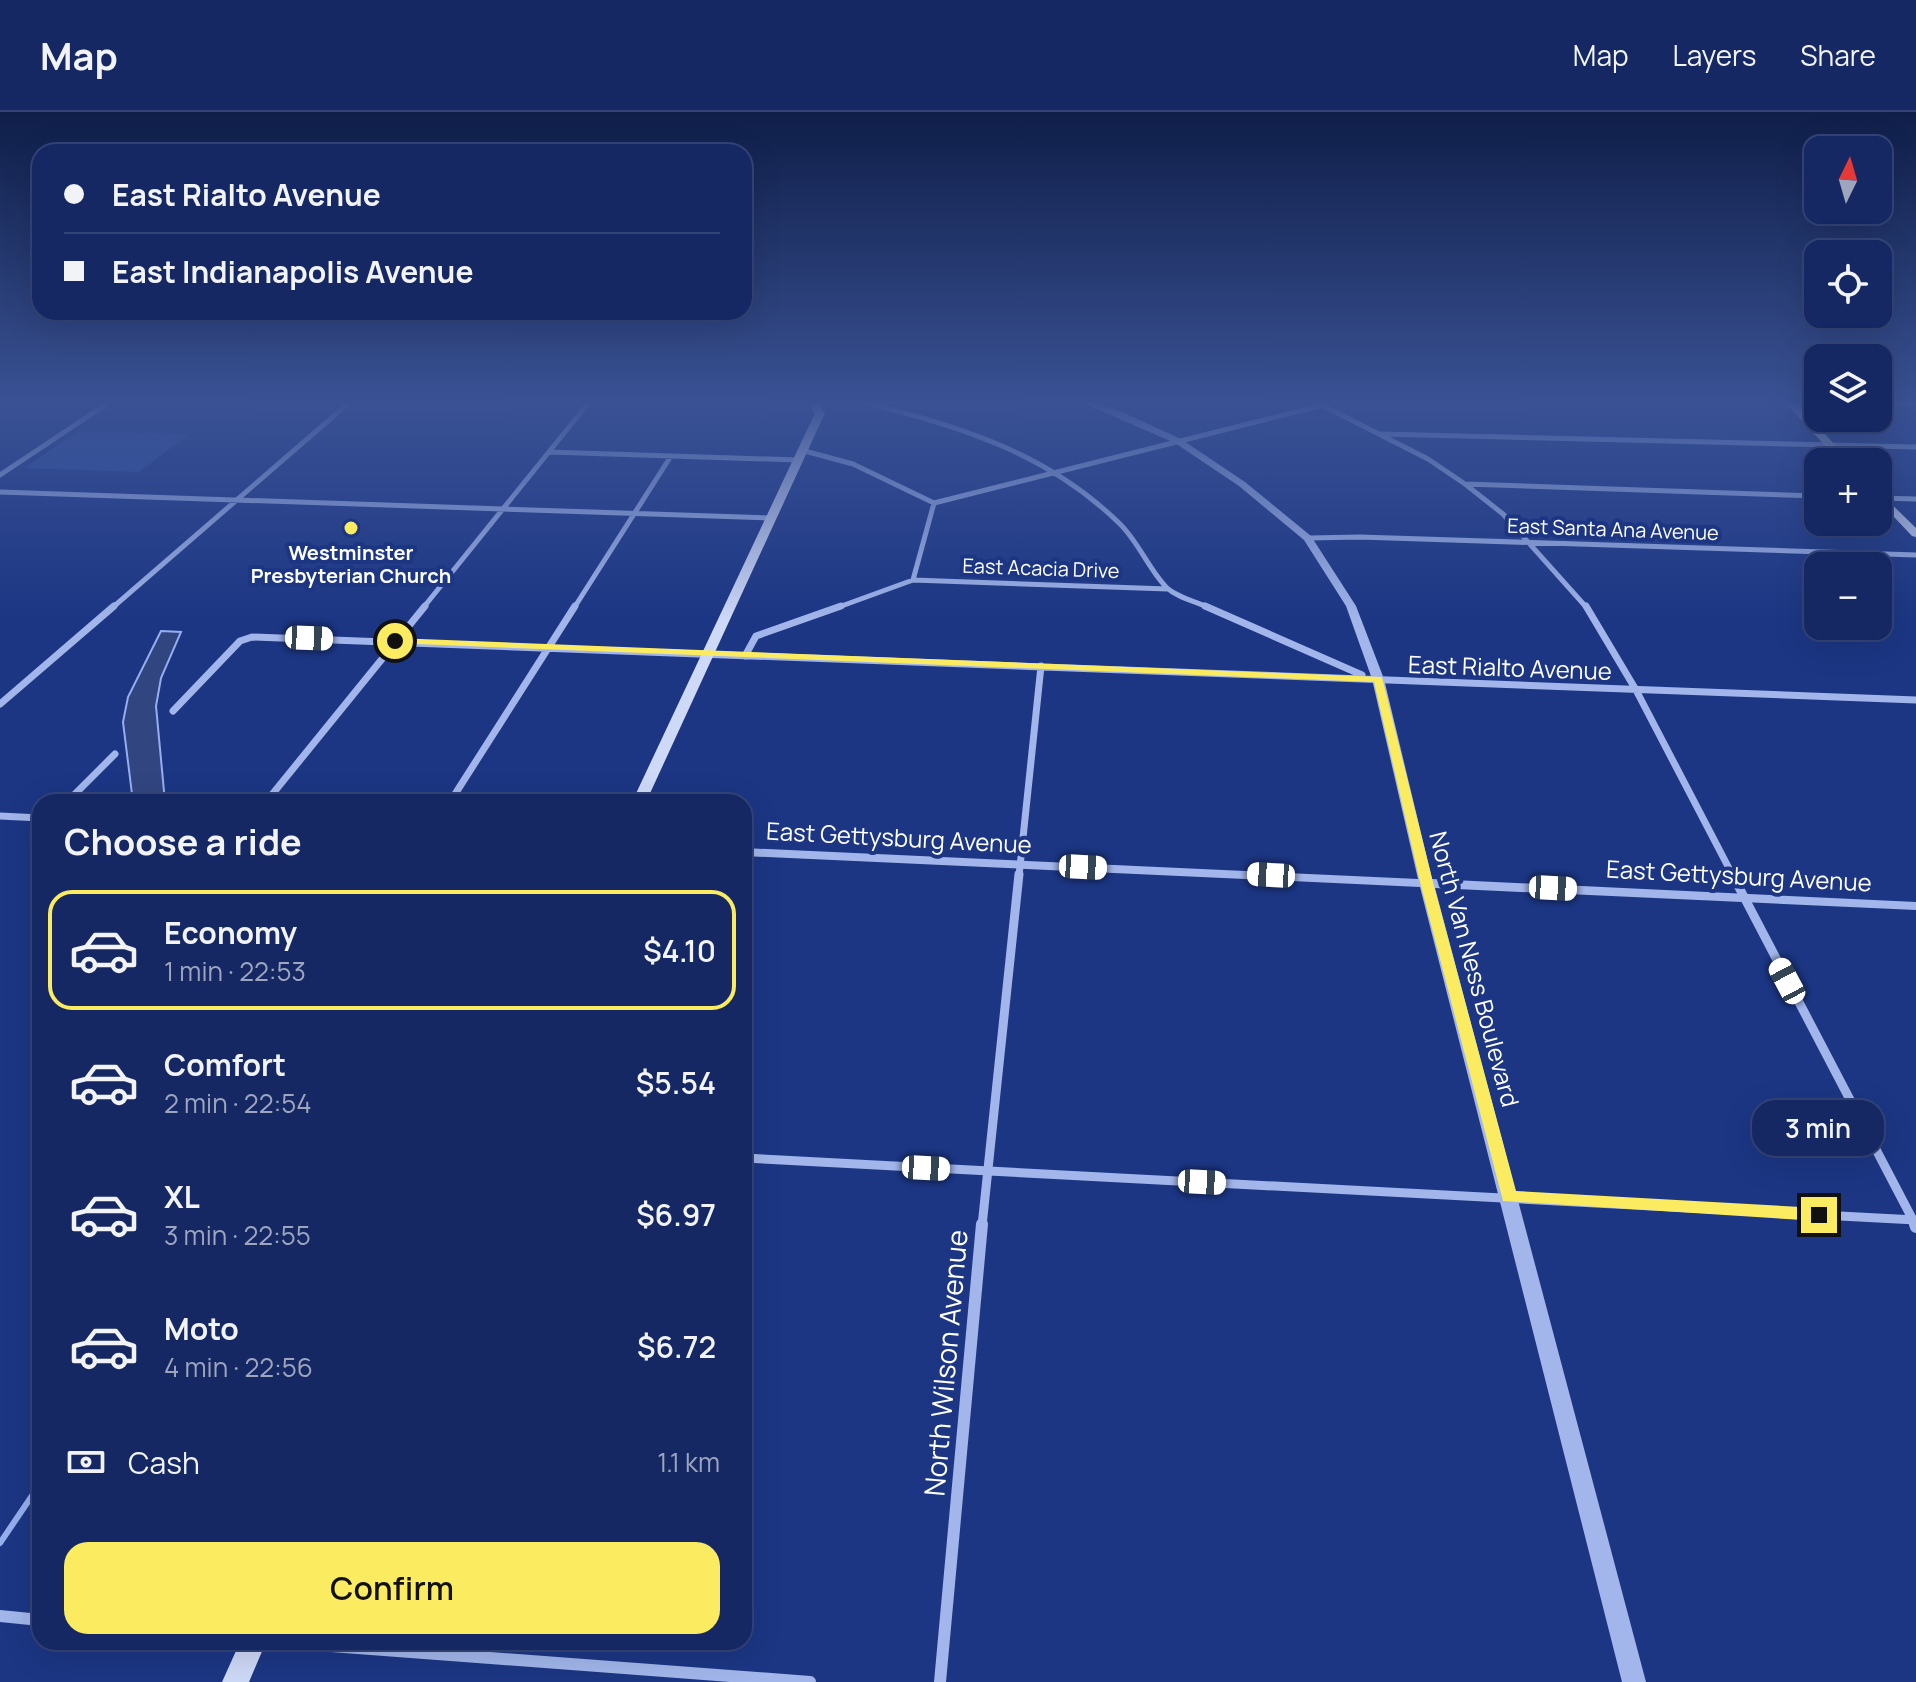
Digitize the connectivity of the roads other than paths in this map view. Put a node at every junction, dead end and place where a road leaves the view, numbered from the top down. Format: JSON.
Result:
{"nodes":[{"id":1,"x":267,"y":474,"type":"edge"},
{"id":2,"x":531,"y":474,"type":"edge"},
{"id":3,"x":659,"y":474,"type":"edge"},
{"id":4,"x":790,"y":474,"type":"edge"},
{"id":5,"x":872,"y":474,"type":"edge"},
{"id":6,"x":1047,"y":474,"type":"edge"},
{"id":7,"x":1059,"y":474,"type":"edge"},
{"id":8,"x":1228,"y":474,"type":"edge"},
{"id":9,"x":1451,"y":474,"type":"edge"},
{"id":10,"x":1465,"y":484,"type":"junction"},
{"id":11,"x":0,"y":492,"type":"edge"},
{"id":12,"x":1804,"y":496,"type":"edge"},
{"id":13,"x":1892,"y":497,"type":"edge"},
{"id":14,"x":1916,"y":499,"type":"edge"},
{"id":15,"x":237,"y":500,"type":"junction"},
{"id":16,"x":934,"y":503,"type":"junction"},
{"id":17,"x":502,"y":509,"type":"junction"},
{"id":18,"x":1892,"y":509,"type":"edge"},
{"id":19,"x":633,"y":513,"type":"junction"},
{"id":20,"x":770,"y":518,"type":"junction"},
{"id":21,"x":1916,"y":534,"type":"edge"},
{"id":22,"x":1308,"y":538,"type":"junction"},
{"id":23,"x":1533,"y":543,"type":"junction"},
{"id":24,"x":1916,"y":555,"type":"edge"},
{"id":25,"x":913,"y":580,"type":"junction"},
{"id":26,"x":1168,"y":589,"type":"junction"},
{"id":27,"x":395,"y":641,"type":"junction"},
{"id":28,"x":548,"y":647,"type":"junction"},
{"id":29,"x":709,"y":654,"type":"junction"},
{"id":30,"x":745,"y":656,"type":"junction"},
{"id":31,"x":1041,"y":666,"type":"junction"},
{"id":32,"x":1378,"y":679,"type":"junction"},
{"id":33,"x":1636,"y":690,"type":"junction"},
{"id":34,"x":1916,"y":700,"type":"edge"},
{"id":35,"x":0,"y":704,"type":"edge"},
{"id":36,"x":173,"y":711,"type":"dead end"},
{"id":37,"x":115,"y":754,"type":"dead end"},
{"id":38,"x":75,"y":794,"type":"edge"},
{"id":39,"x":272,"y":794,"type":"edge"},
{"id":40,"x":455,"y":794,"type":"edge"},
{"id":41,"x":643,"y":794,"type":"edge"},
{"id":42,"x":0,"y":816,"type":"edge"},
{"id":43,"x":32,"y":818,"type":"edge"},
{"id":44,"x":752,"y":852,"type":"edge"},
{"id":45,"x":1021,"y":864,"type":"junction"},
{"id":46,"x":1426,"y":882,"type":"junction"},
{"id":47,"x":1743,"y":897,"type":"junction"},
{"id":48,"x":1916,"y":906,"type":"edge"},
{"id":49,"x":752,"y":1158,"type":"edge"},
{"id":50,"x":987,"y":1172,"type":"junction"},
{"id":51,"x":1509,"y":1197,"type":"junction"},
{"id":52,"x":1915,"y":1222,"type":"edge"},
{"id":53,"x":0,"y":1616,"type":"edge"},
{"id":54,"x":32,"y":1619,"type":"edge"},
{"id":55,"x":249,"y":1650,"type":"edge"},
{"id":56,"x":384,"y":1650,"type":"edge"},
{"id":57,"x":235,"y":1682,"type":"edge"},
{"id":58,"x":810,"y":1682,"type":"edge"},
{"id":59,"x":940,"y":1682,"type":"edge"},
{"id":60,"x":1634,"y":1682,"type":"edge"}],
"edges":[{"from":1,"to":15,"type":"street"},
{"from":2,"to":17,"type":"street"},
{"from":3,"to":19,"type":"street"},
{"from":4,"to":20,"type":"main road"},
{"from":5,"to":16,"type":"street"},
{"from":6,"to":16,"type":"street"},
{"from":7,"to":26,"type":"street"},
{"from":8,"to":22,"type":"street","name":"North Van Ness Boulevard"},
{"from":9,"to":10,"type":"street"},
{"from":10,"to":12,"type":"street"},
{"from":10,"to":23,"type":"street"},
{"from":11,"to":15,"type":"street"},
{"from":13,"to":14,"type":"street"},
{"from":15,"to":17,"type":"street"},
{"from":15,"to":35,"type":"street"},
{"from":16,"to":25,"type":"street"},
{"from":17,"to":19,"type":"street"},
{"from":17,"to":27,"type":"street"},
{"from":18,"to":21,"type":"main road"},
{"from":19,"to":20,"type":"street"},
{"from":19,"to":28,"type":"street"},
{"from":20,"to":29,"type":"main road"},
{"from":22,"to":23,"type":"street","name":"East Santa Ana Avenue"},
{"from":22,"to":32,"type":"street","name":"North Van Ness Boulevard"},
{"from":23,"to":24,"type":"street","name":"East Santa Ana Avenue"},
{"from":23,"to":33,"type":"street"},
{"from":25,"to":26,"type":"street","name":"East Acacia Drive"},
{"from":25,"to":30,"type":"street"},
{"from":26,"to":32,"type":"street"},
{"from":27,"to":28,"type":"street","name":"East Rialto Avenue"},
{"from":27,"to":36,"type":"street","name":"East Rialto Avenue"},
{"from":27,"to":39,"type":"street"},
{"from":28,"to":29,"type":"street","name":"East Rialto Avenue"},
{"from":28,"to":40,"type":"street"},
{"from":29,"to":30,"type":"street","name":"East Rialto Avenue"},
{"from":29,"to":41,"type":"main road"},
{"from":30,"to":31,"type":"street","name":"East Rialto Avenue"},
{"from":31,"to":32,"type":"street","name":"East Rialto Avenue"},
{"from":31,"to":45,"type":"street","name":"North Wilson Avenue"},
{"from":32,"to":33,"type":"street","name":"East Rialto Avenue"},
{"from":32,"to":46,"type":"street","name":"North Van Ness Boulevard"},
{"from":33,"to":34,"type":"street","name":"East Rialto Avenue"},
{"from":33,"to":47,"type":"street"},
{"from":37,"to":38,"type":"street"},
{"from":42,"to":43,"type":"street"},
{"from":44,"to":45,"type":"street","name":"East Gettysburg Avenue"},
{"from":45,"to":46,"type":"street","name":"East Gettysburg Avenue"},
{"from":45,"to":50,"type":"street","name":"North Wilson Avenue"},
{"from":46,"to":47,"type":"street","name":"East Gettysburg Avenue"},
{"from":46,"to":51,"type":"street","name":"North Van Ness Boulevard"},
{"from":47,"to":48,"type":"street","name":"East Gettysburg Avenue"},
{"from":47,"to":52,"type":"street"},
{"from":49,"to":50,"type":"street"},
{"from":50,"to":51,"type":"street"},
{"from":50,"to":59,"type":"street","name":"North Wilson Avenue"},
{"from":51,"to":52,"type":"street"},
{"from":51,"to":60,"type":"street","name":"North Van Ness Boulevard"},
{"from":53,"to":54,"type":"street"},
{"from":55,"to":57,"type":"main road"},
{"from":56,"to":58,"type":"street"}]}
